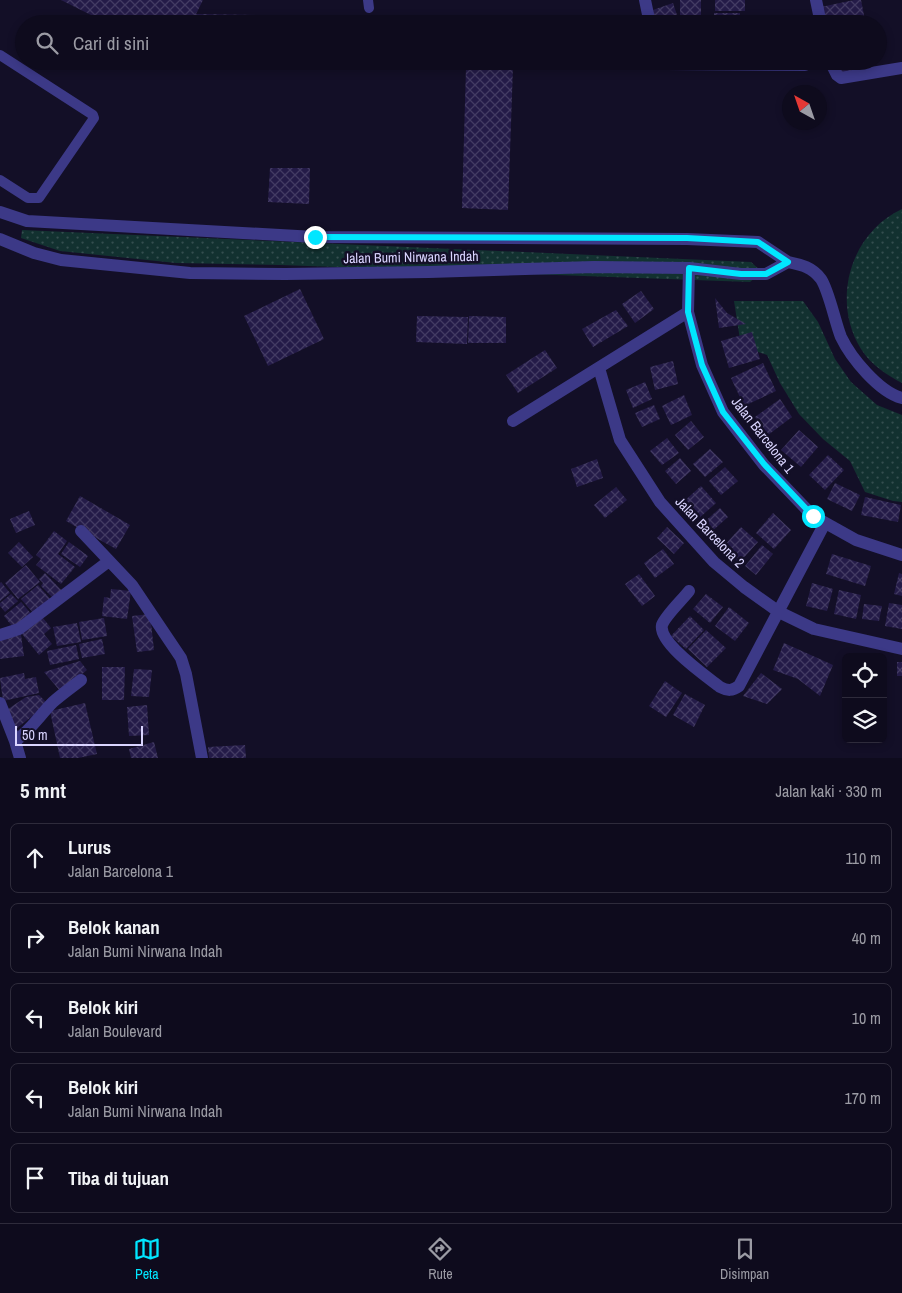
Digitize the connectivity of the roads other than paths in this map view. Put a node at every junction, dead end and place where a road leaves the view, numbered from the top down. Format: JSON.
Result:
{"nodes":[{"id":1,"x":645,"y":0,"type":"edge"},
{"id":2,"x":816,"y":0,"type":"edge"},
{"id":3,"x":648,"y":15,"type":"edge"},
{"id":4,"x":819,"y":15,"type":"edge"},
{"id":5,"x":0,"y":55,"type":"edge"},
{"id":6,"x":15,"y":65,"type":"edge"},
{"id":7,"x":902,"y":68,"type":"edge"},
{"id":8,"x":23,"y":70,"type":"edge"},
{"id":9,"x":834,"y":70,"type":"edge"},
{"id":10,"x":0,"y":180,"type":"edge"},
{"id":11,"x":0,"y":212,"type":"edge"},
{"id":12,"x":0,"y":239,"type":"edge"},
{"id":13,"x":788,"y":262,"type":"junction"},
{"id":14,"x":689,"y":268,"type":"junction"},
{"id":15,"x":688,"y":312,"type":"junction"},
{"id":16,"x":598,"y":368,"type":"junction"},
{"id":17,"x":902,"y":398,"type":"edge"},
{"id":18,"x":513,"y":421,"type":"dead end"},
{"id":19,"x":825,"y":523,"type":"junction"},
{"id":20,"x":80,"y":531,"type":"dead end"},
{"id":21,"x":902,"y":555,"type":"edge"},
{"id":22,"x":109,"y":561,"type":"junction"},
{"id":23,"x":689,"y":591,"type":"dead end"},
{"id":24,"x":779,"y":612,"type":"junction"},
{"id":25,"x":0,"y":636,"type":"edge"},
{"id":26,"x":902,"y":648,"type":"edge"},
{"id":27,"x":81,"y":680,"type":"dead end"},
{"id":28,"x":0,"y":703,"type":"edge"},
{"id":29,"x":15,"y":741,"type":"junction"},
{"id":30,"x":20,"y":758,"type":"edge"},
{"id":31,"x":202,"y":758,"type":"edge"}],
"edges":[{"from":1,"to":3,"type":"street"},
{"from":2,"to":4,"type":"street"},
{"from":5,"to":6,"type":"lane"},
{"from":7,"to":9,"type":"street"},
{"from":8,"to":10,"type":"lane"},
{"from":11,"to":13,"type":"street","name":"Jalan Bumi Nirwana Indah"},
{"from":12,"to":14,"type":"street","name":"Jalan Bumi Nirwana Indah"},
{"from":13,"to":14,"type":"street","name":"Jalan Bumi Nirwana Indah"},
{"from":13,"to":17,"type":"street"},
{"from":14,"to":15,"type":"street","name":"Jalan Barcelona 1"},
{"from":15,"to":16,"type":"street"},
{"from":15,"to":19,"type":"street","name":"Jalan Barcelona 1"},
{"from":16,"to":18,"type":"street"},
{"from":16,"to":24,"type":"street","name":"Jalan Barcelona 2"},
{"from":19,"to":21,"type":"street","name":"Jalan Barcelona 1"},
{"from":19,"to":24,"type":"street"},
{"from":20,"to":22,"type":"street"},
{"from":22,"to":25,"type":"street"},
{"from":22,"to":31,"type":"street"},
{"from":23,"to":24,"type":"street"},
{"from":24,"to":26,"type":"street","name":"Jalan Barcelona 2"},
{"from":27,"to":29,"type":"street"},
{"from":28,"to":29,"type":"street"},
{"from":29,"to":30,"type":"street"}]}
